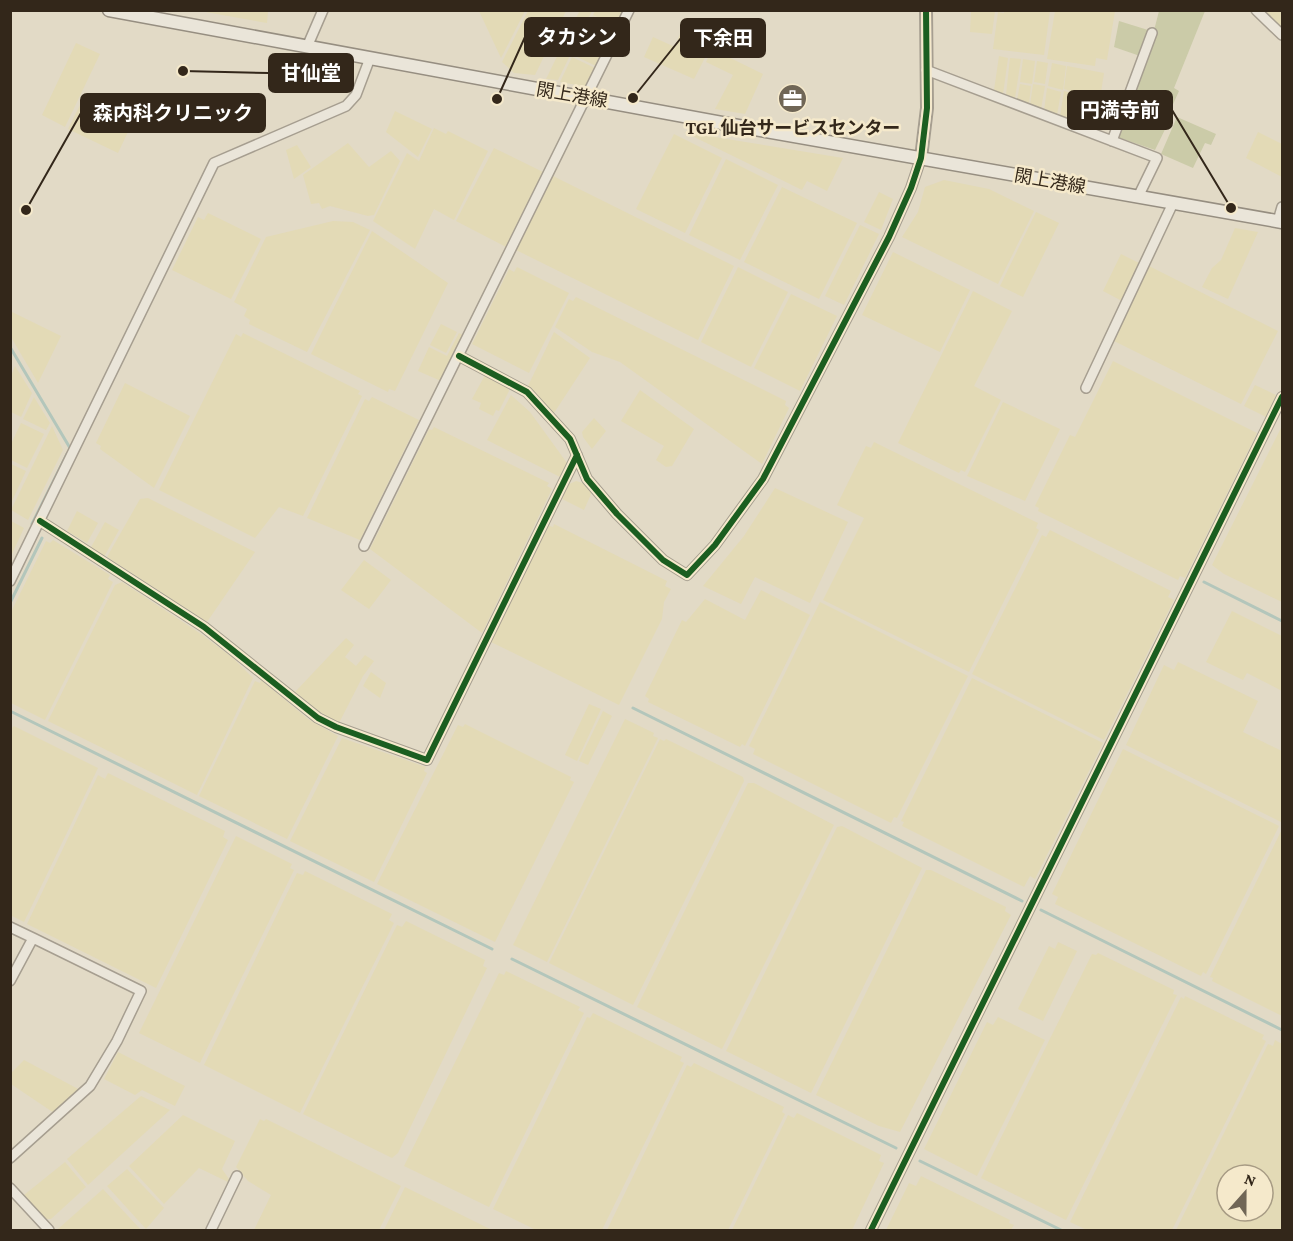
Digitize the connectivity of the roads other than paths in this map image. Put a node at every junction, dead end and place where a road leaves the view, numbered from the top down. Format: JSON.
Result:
{"nodes":[{"id":1,"x":109,"y":10,"type":"edge"},
{"id":2,"x":323,"y":10,"type":"edge"},
{"id":3,"x":629,"y":10,"type":"edge"},
{"id":4,"x":926,"y":10,"type":"edge"},
{"id":5,"x":1256,"y":10,"type":"edge"},
{"id":6,"x":1152,"y":33,"type":"dead end"},
{"id":7,"x":1282,"y":35,"type":"edge"},
{"id":8,"x":307,"y":47,"type":"junction"},
{"id":9,"x":370,"y":58,"type":"junction"},
{"id":10,"x":926,"y":70,"type":"junction"},
{"id":11,"x":587,"y":97,"type":"junction"},
{"id":12,"x":1112,"y":141,"type":"junction"},
{"id":13,"x":921,"y":158,"type":"junction"},
{"id":14,"x":1138,"y":197,"type":"junction"},
{"id":15,"x":1173,"y":203,"type":"junction"},
{"id":16,"x":1282,"y":207,"type":"edge"},
{"id":17,"x":1280,"y":221,"type":"edge"},
{"id":18,"x":459,"y":356,"type":"junction"},
{"id":19,"x":1086,"y":388,"type":"dead end"},
{"id":20,"x":1282,"y":397,"type":"edge"},
{"id":21,"x":577,"y":455,"type":"junction"},
{"id":22,"x":40,"y":521,"type":"junction"},
{"id":23,"x":364,"y":546,"type":"dead end"},
{"id":24,"x":10,"y":581,"type":"edge"},
{"id":25,"x":10,"y":927,"type":"edge"},
{"id":26,"x":33,"y":938,"type":"junction"},
{"id":27,"x":10,"y":981,"type":"edge"},
{"id":28,"x":10,"y":1158,"type":"edge"},
{"id":29,"x":237,"y":1176,"type":"dead end"},
{"id":30,"x":10,"y":1188,"type":"edge"},
{"id":31,"x":49,"y":1230,"type":"edge"},
{"id":32,"x":211,"y":1230,"type":"edge"},
{"id":33,"x":871,"y":1230,"type":"edge"}],
"edges":[{"from":1,"to":8,"type":"main road","name":"閖上港線"},
{"from":2,"to":8,"type":"street"},
{"from":3,"to":11,"type":"street"},
{"from":4,"to":10,"type":"street"},
{"from":5,"to":7,"type":"street"},
{"from":6,"to":12,"type":"street"},
{"from":8,"to":9,"type":"main road","name":"閖上港線"},
{"from":9,"to":11,"type":"main road","name":"閖上港線"},
{"from":9,"to":22,"type":"street"},
{"from":10,"to":12,"type":"street"},
{"from":10,"to":13,"type":"street"},
{"from":11,"to":13,"type":"main road","name":"閖上港線"},
{"from":11,"to":18,"type":"street"},
{"from":12,"to":14,"type":"street"},
{"from":13,"to":14,"type":"main road","name":"閖上港線"},
{"from":13,"to":21,"type":"street"},
{"from":14,"to":15,"type":"main road","name":"閖上港線"},
{"from":15,"to":17,"type":"main road","name":"閖上港線"},
{"from":15,"to":19,"type":"street"},
{"from":16,"to":17,"type":"street"},
{"from":18,"to":21,"type":"street"},
{"from":18,"to":23,"type":"street"},
{"from":20,"to":33,"type":"street"},
{"from":21,"to":22,"type":"street"},
{"from":22,"to":24,"type":"street"},
{"from":25,"to":26,"type":"street"},
{"from":26,"to":27,"type":"street"},
{"from":26,"to":28,"type":"street"},
{"from":29,"to":32,"type":"street"},
{"from":30,"to":31,"type":"street"}]}
